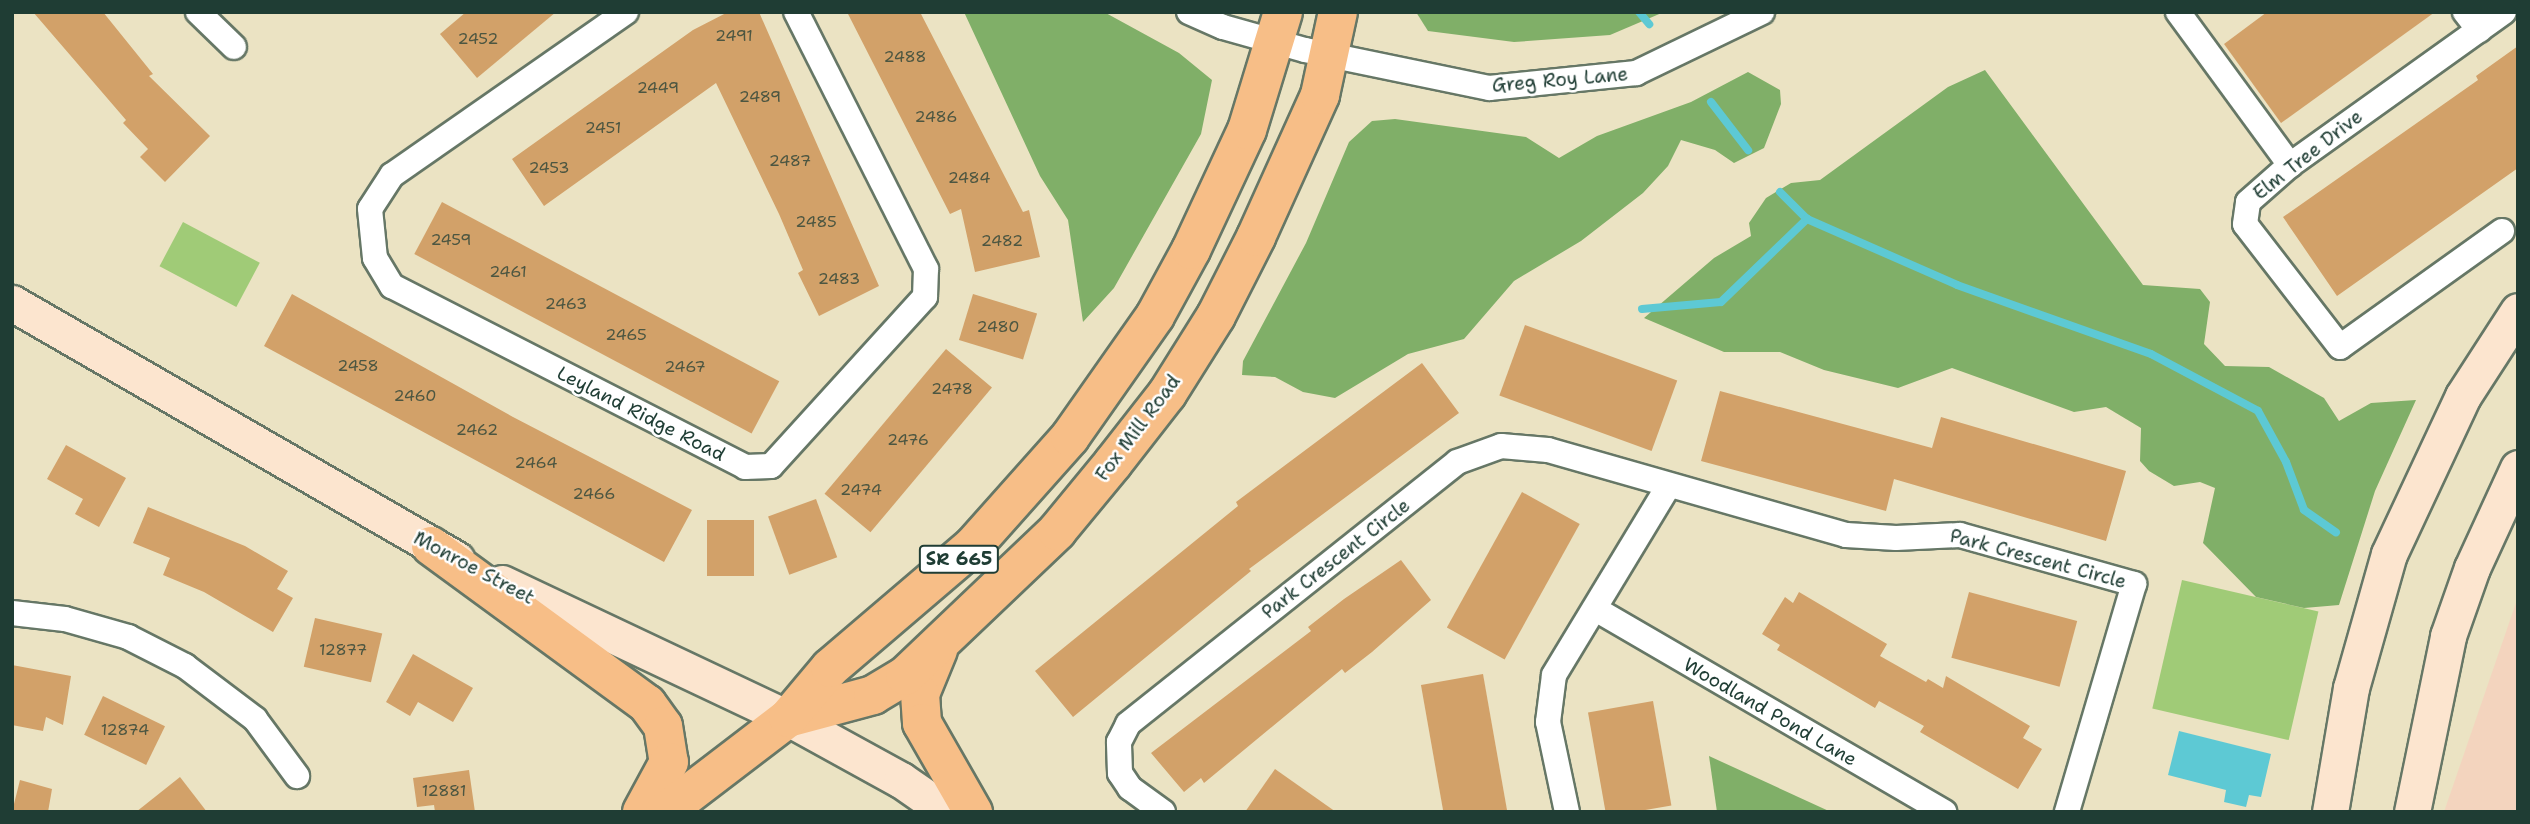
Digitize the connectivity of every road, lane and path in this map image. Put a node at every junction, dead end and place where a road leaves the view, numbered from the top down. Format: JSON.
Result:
{"nodes":[{"id":1,"x":198,"y":12,"type":"edge"},
{"id":2,"x":626,"y":12,"type":"edge"},
{"id":3,"x":796,"y":12,"type":"edge"},
{"id":4,"x":1189,"y":12,"type":"edge"},
{"id":5,"x":1338,"y":12,"type":"edge"},
{"id":6,"x":1762,"y":12,"type":"edge"},
{"id":7,"x":2504,"y":12,"type":"edge"},
{"id":8,"x":2188,"y":16,"type":"edge"},
{"id":9,"x":2472,"y":21,"type":"edge"},
{"id":10,"x":1298,"y":40,"type":"edge"},
{"id":11,"x":234,"y":47,"type":"dead end"},
{"id":12,"x":2290,"y":165,"type":"junction"},
{"id":13,"x":2502,"y":231,"type":"dead end"},
{"id":14,"x":12,"y":303,"type":"edge"},
{"id":15,"x":2518,"y":312,"type":"edge"},
{"id":16,"x":2518,"y":468,"type":"edge"},
{"id":17,"x":1668,"y":487,"type":"junction"},
{"id":18,"x":431,"y":546,"type":"junction"},
{"id":19,"x":1597,"y":610,"type":"junction"},
{"id":20,"x":12,"y":613,"type":"edge"},
{"id":21,"x":943,"y":641,"type":"junction"},
{"id":22,"x":788,"y":718,"type":"junction"},
{"id":23,"x":297,"y":776,"type":"dead end"},
{"id":24,"x":642,"y":812,"type":"edge"},
{"id":25,"x":664,"y":812,"type":"edge"},
{"id":26,"x":947,"y":812,"type":"edge"},
{"id":27,"x":974,"y":812,"type":"edge"},
{"id":28,"x":1163,"y":812,"type":"edge"},
{"id":29,"x":1567,"y":812,"type":"edge"},
{"id":30,"x":1944,"y":812,"type":"edge"},
{"id":31,"x":2067,"y":812,"type":"edge"},
{"id":32,"x":2330,"y":812,"type":"edge"},
{"id":33,"x":2412,"y":812,"type":"edge"}],
"edges":[{"from":1,"to":11,"type":"street"},
{"from":2,"to":3,"type":"street","name":"Leyland Ridge Road"},
{"from":4,"to":10,"type":"street","name":"Greg Roy Lane"},
{"from":5,"to":10,"type":"main road","name":"Fox Mill Road","number":"SR 665"},
{"from":6,"to":10,"type":"street","name":"Greg Roy Lane"},
{"from":7,"to":9,"type":"street","name":"Elm Tree Drive"},
{"from":8,"to":12,"type":"street"},
{"from":9,"to":12,"type":"street","name":"Elm Tree Drive"},
{"from":10,"to":21,"type":"main road","name":"Fox Mill Road","number":"SR 665"},
{"from":10,"to":22,"type":"main road","name":"Fox Mill Road","number":"SR 665"},
{"from":12,"to":13,"type":"street","name":"Elm Tree Drive"},
{"from":14,"to":18,"type":"main road","name":"Monroe Street"},
{"from":15,"to":32,"type":"main road"},
{"from":16,"to":33,"type":"main road"},
{"from":17,"to":19,"type":"street"},
{"from":17,"to":28,"type":"street","name":"Park Crescent Circle"},
{"from":17,"to":31,"type":"street","name":"Park Crescent Circle"},
{"from":18,"to":22,"type":"main road","name":"Monroe Street"},
{"from":18,"to":24,"type":"main road"},
{"from":19,"to":29,"type":"street"},
{"from":19,"to":30,"type":"street","name":"Woodland Pond Lane"},
{"from":20,"to":23,"type":"street"},
{"from":21,"to":22,"type":"main road","name":"Fox Mill Road","number":"SR 665"},
{"from":21,"to":27,"type":"main road"},
{"from":22,"to":25,"type":"main road","name":"Fox Mill Road","number":"SR 665"},
{"from":22,"to":26,"type":"main road","name":"Monroe Street"}]}
